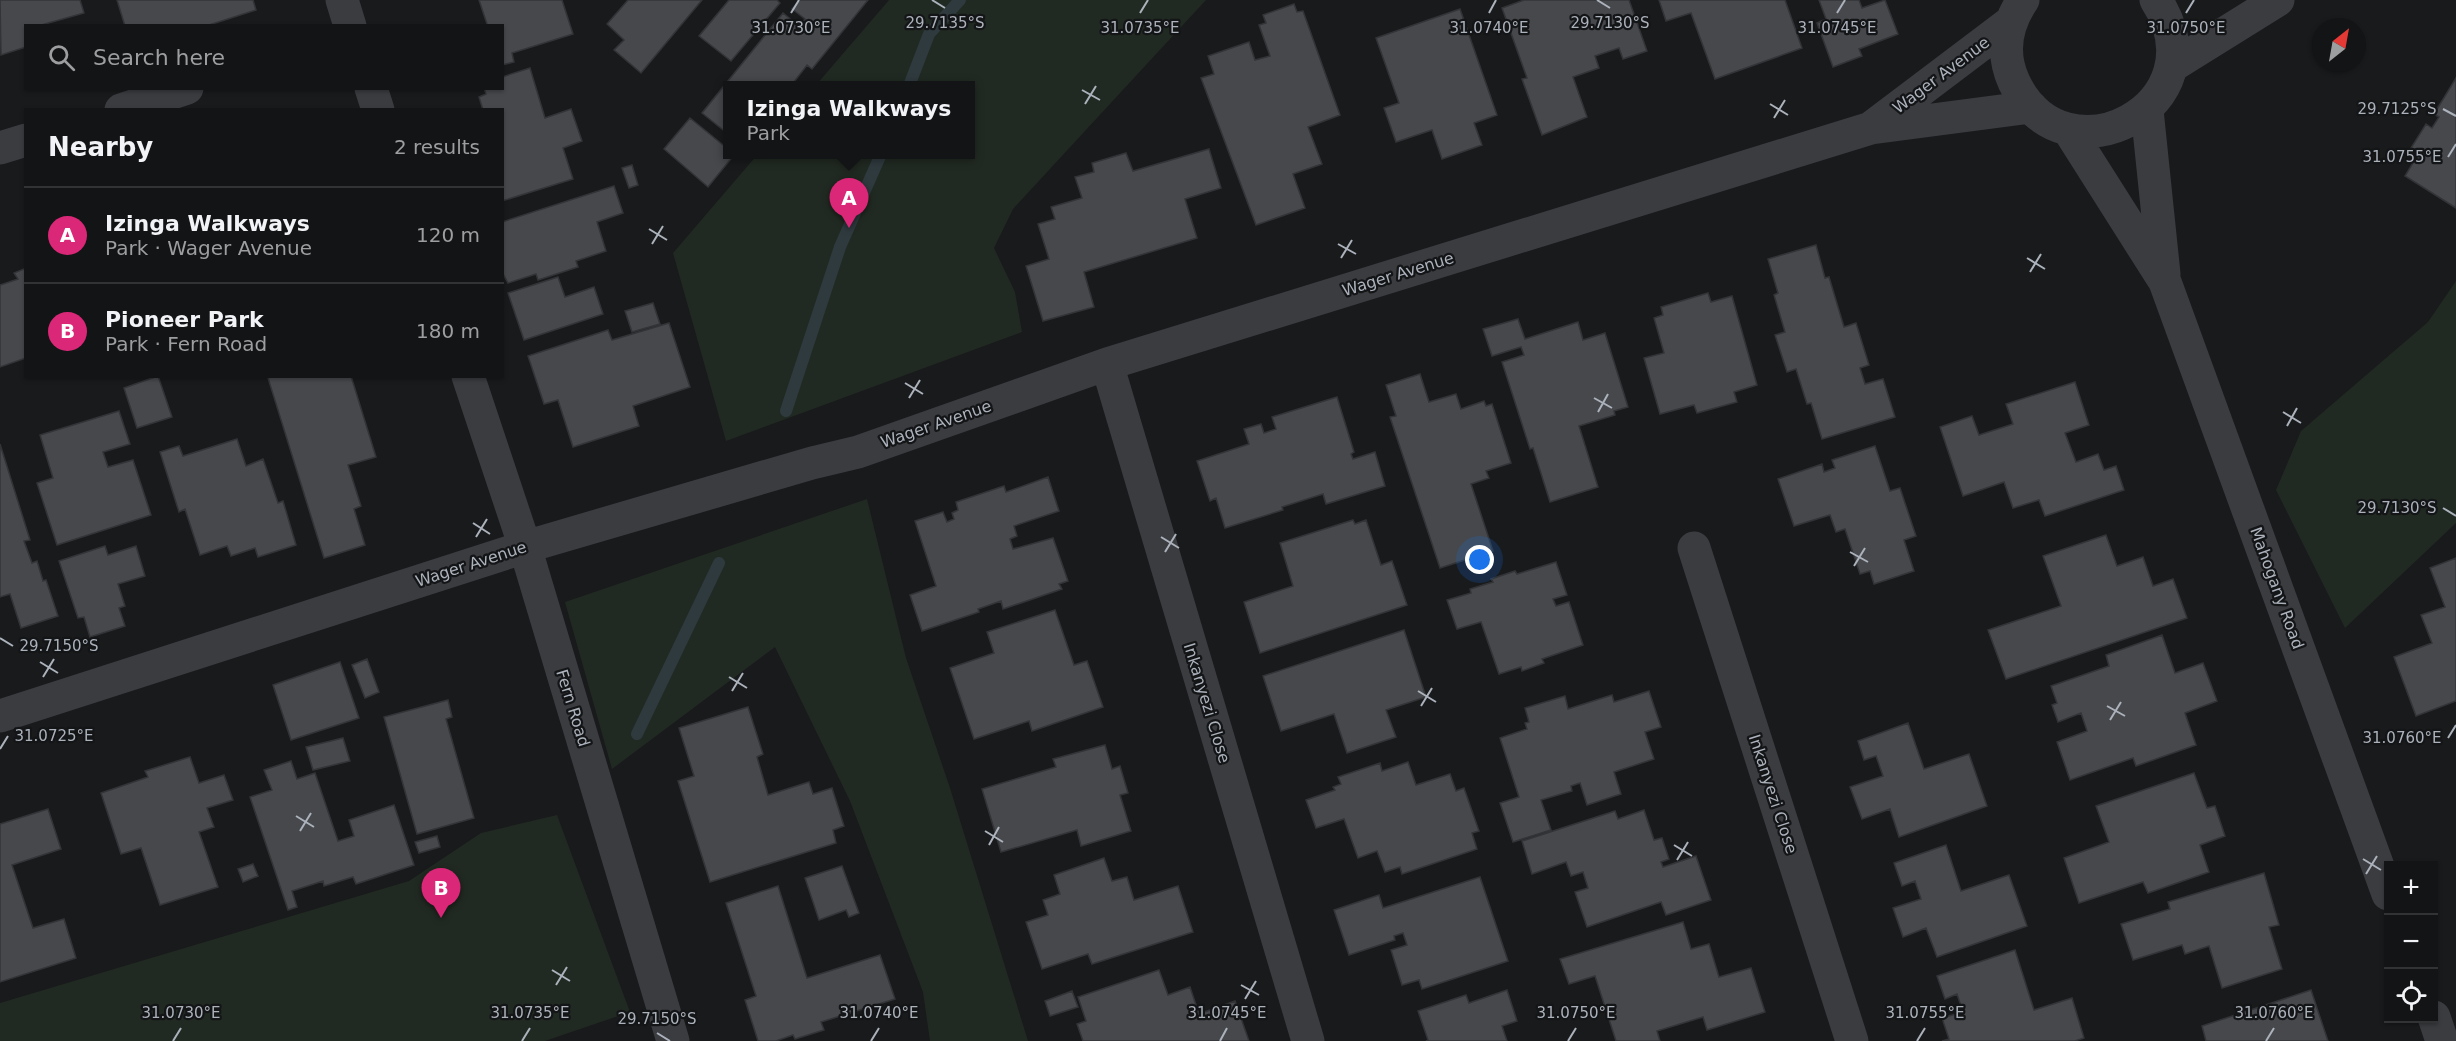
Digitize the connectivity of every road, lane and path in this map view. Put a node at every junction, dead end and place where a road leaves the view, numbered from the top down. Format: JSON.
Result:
{"nodes":[{"id":1,"x":342,"y":0,"type":"edge"},
{"id":2,"x":2157,"y":0,"type":"edge"},
{"id":3,"x":2278,"y":0,"type":"edge"},
{"id":4,"x":2017,"y":11,"type":"edge"},
{"id":5,"x":349,"y":24,"type":"edge"},
{"id":6,"x":2172,"y":66,"type":"junction"},
{"id":7,"x":181,"y":90,"type":"edge"},
{"id":8,"x":372,"y":90,"type":"edge"},
{"id":9,"x":2031,"y":107,"type":"junction"},
{"id":10,"x":127,"y":108,"type":"edge"},
{"id":11,"x":377,"y":108,"type":"edge"},
{"id":12,"x":2146,"y":110,"type":"junction"},
{"id":13,"x":1871,"y":128,"type":"junction"},
{"id":14,"x":2068,"y":129,"type":"junction"},
{"id":15,"x":24,"y":141,"type":"edge"},
{"id":16,"x":0,"y":148,"type":"edge"},
{"id":17,"x":2165,"y":282,"type":"junction"},
{"id":18,"x":1107,"y":364,"type":"junction"},
{"id":19,"x":469,"y":378,"type":"edge"},
{"id":20,"x":525,"y":547,"type":"junction"},
{"id":21,"x":1694,"y":548,"type":"dead end"},
{"id":22,"x":0,"y":716,"type":"edge"},
{"id":23,"x":2384,"y":883,"type":"edge"},
{"id":24,"x":2435,"y":1023,"type":"edge"},
{"id":25,"x":673,"y":1041,"type":"edge"},
{"id":26,"x":1308,"y":1041,"type":"edge"},
{"id":27,"x":1852,"y":1041,"type":"edge"},
{"id":28,"x":2442,"y":1041,"type":"edge"}],
"edges":[{"from":1,"to":5,"type":"street"},
{"from":2,"to":6,"type":"street"},
{"from":3,"to":6,"type":"street"},
{"from":4,"to":9,"type":"street"},
{"from":4,"to":13,"type":"street","name":"Wager Avenue"},
{"from":6,"to":12,"type":"street"},
{"from":7,"to":10,"type":"street"},
{"from":8,"to":11,"type":"street"},
{"from":9,"to":13,"type":"street","name":"Wager Avenue"},
{"from":9,"to":14,"type":"street"},
{"from":12,"to":14,"type":"street"},
{"from":12,"to":17,"type":"street","name":"Mahogany Road"},
{"from":13,"to":18,"type":"street","name":"Wager Avenue"},
{"from":14,"to":17,"type":"street","name":"Mahogany Road"},
{"from":15,"to":16,"type":"street"},
{"from":17,"to":23,"type":"street","name":"Mahogany Road"},
{"from":18,"to":20,"type":"street","name":"Wager Avenue"},
{"from":18,"to":26,"type":"street","name":"Inkanyezi Close"},
{"from":19,"to":20,"type":"street","name":"Fern Road"},
{"from":20,"to":22,"type":"street","name":"Wager Avenue"},
{"from":20,"to":25,"type":"street","name":"Fern Road"},
{"from":21,"to":27,"type":"street","name":"Inkanyezi Close"},
{"from":24,"to":28,"type":"street"}]}
